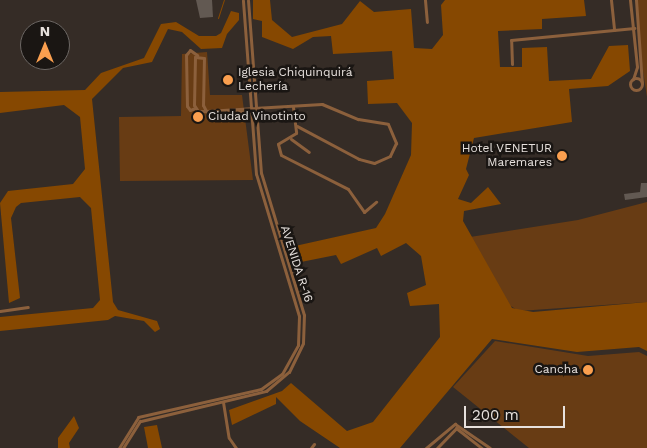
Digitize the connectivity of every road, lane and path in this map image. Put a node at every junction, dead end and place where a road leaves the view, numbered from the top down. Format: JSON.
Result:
{"nodes":[{"id":1,"x":243,"y":0,"type":"edge"},
{"id":2,"x":248,"y":0,"type":"edge"},
{"id":3,"x":425,"y":0,"type":"edge"},
{"id":4,"x":611,"y":0,"type":"edge"},
{"id":5,"x":630,"y":0,"type":"edge"},
{"id":6,"x":636,"y":0,"type":"edge"},
{"id":7,"x":427,"y":22,"type":"dead end"},
{"id":8,"x":634,"y":28,"type":"junction"},
{"id":9,"x":614,"y":30,"type":"junction"},
{"id":10,"x":197,"y":55,"type":"junction"},
{"id":11,"x":512,"y":64,"type":"dead end"},
{"id":12,"x":637,"y":67,"type":"junction"},
{"id":13,"x":642,"y":67,"type":"junction"},
{"id":14,"x":634,"y":79,"type":"junction"},
{"id":15,"x":642,"y":83,"type":"junction"},
{"id":16,"x":249,"y":87,"type":"junction"},
{"id":17,"x":254,"y":87,"type":"junction"},
{"id":18,"x":293,"y":107,"type":"junction"},
{"id":19,"x":195,"y":108,"type":"junction"},
{"id":20,"x":253,"y":111,"type":"junction"},
{"id":21,"x":297,"y":126,"type":"junction"},
{"id":22,"x":290,"y":139,"type":"junction"},
{"id":23,"x":309,"y":152,"type":"dead end"},
{"id":24,"x":376,"y":202,"type":"dead end"},
{"id":25,"x":28,"y":307,"type":"dead end"},
{"id":26,"x":0,"y":311,"type":"edge"},
{"id":27,"x":304,"y":315,"type":"junction"},
{"id":28,"x":299,"y":316,"type":"junction"},
{"id":29,"x":222,"y":401,"type":"junction"},
{"id":30,"x":139,"y":419,"type":"junction"},
{"id":31,"x":484,"y":443,"type":"junction"},
{"id":32,"x":314,"y":444,"type":"dead end"},
{"id":33,"x":433,"y":444,"type":"junction"},
{"id":34,"x":481,"y":447,"type":"edge"},
{"id":35,"x":119,"y":448,"type":"edge"},
{"id":36,"x":123,"y":448,"type":"edge"},
{"id":37,"x":236,"y":448,"type":"edge"},
{"id":38,"x":311,"y":448,"type":"edge"},
{"id":39,"x":426,"y":448,"type":"edge"},
{"id":40,"x":437,"y":448,"type":"edge"},
{"id":41,"x":490,"y":448,"type":"edge"}],
"edges":[{"from":1,"to":16,"type":"street","name":"AVENIDA R-16"},
{"from":2,"to":17,"type":"street","name":"AVENIDA R-16"},
{"from":3,"to":7,"type":"street"},
{"from":4,"to":9,"type":"street"},
{"from":5,"to":8,"type":"street"},
{"from":6,"to":13,"type":"street"},
{"from":8,"to":9,"type":"street"},
{"from":8,"to":12,"type":"street"},
{"from":9,"to":11,"type":"street"},
{"from":10,"to":19,"type":"street"},
{"from":10,"to":19,"type":"street"},
{"from":10,"to":20,"type":"street"},
{"from":12,"to":13,"type":"street"},
{"from":12,"to":14,"type":"street"},
{"from":13,"to":15,"type":"street"},
{"from":14,"to":15,"type":"street"},
{"from":14,"to":15,"type":"street"},
{"from":16,"to":17,"type":"street"},
{"from":16,"to":20,"type":"street","name":"AVENIDA R-16"},
{"from":17,"to":20,"type":"street","name":"AVENIDA R-16"},
{"from":18,"to":20,"type":"street"},
{"from":18,"to":21,"type":"street"},
{"from":18,"to":21,"type":"street"},
{"from":19,"to":20,"type":"street"},
{"from":20,"to":27,"type":"street","name":"AVENIDA R-16"},
{"from":20,"to":28,"type":"street","name":"AVENIDA R-16"},
{"from":21,"to":22,"type":"street"},
{"from":22,"to":23,"type":"street"},
{"from":22,"to":24,"type":"street"},
{"from":25,"to":26,"type":"street"},
{"from":27,"to":28,"type":"street"},
{"from":27,"to":29,"type":"street","name":"AVENIDA R-16"},
{"from":28,"to":29,"type":"street","name":"AVENIDA R-16"},
{"from":29,"to":30,"type":"street","name":"AVENIDA R-16"},
{"from":29,"to":37,"type":"street"},
{"from":30,"to":35,"type":"street"},
{"from":30,"to":36,"type":"street"},
{"from":31,"to":33,"type":"street"},
{"from":31,"to":34,"type":"street"},
{"from":31,"to":41,"type":"street"},
{"from":32,"to":38,"type":"street"},
{"from":33,"to":39,"type":"street"},
{"from":33,"to":40,"type":"street"},
{"from":34,"to":40,"type":"street"}]}
